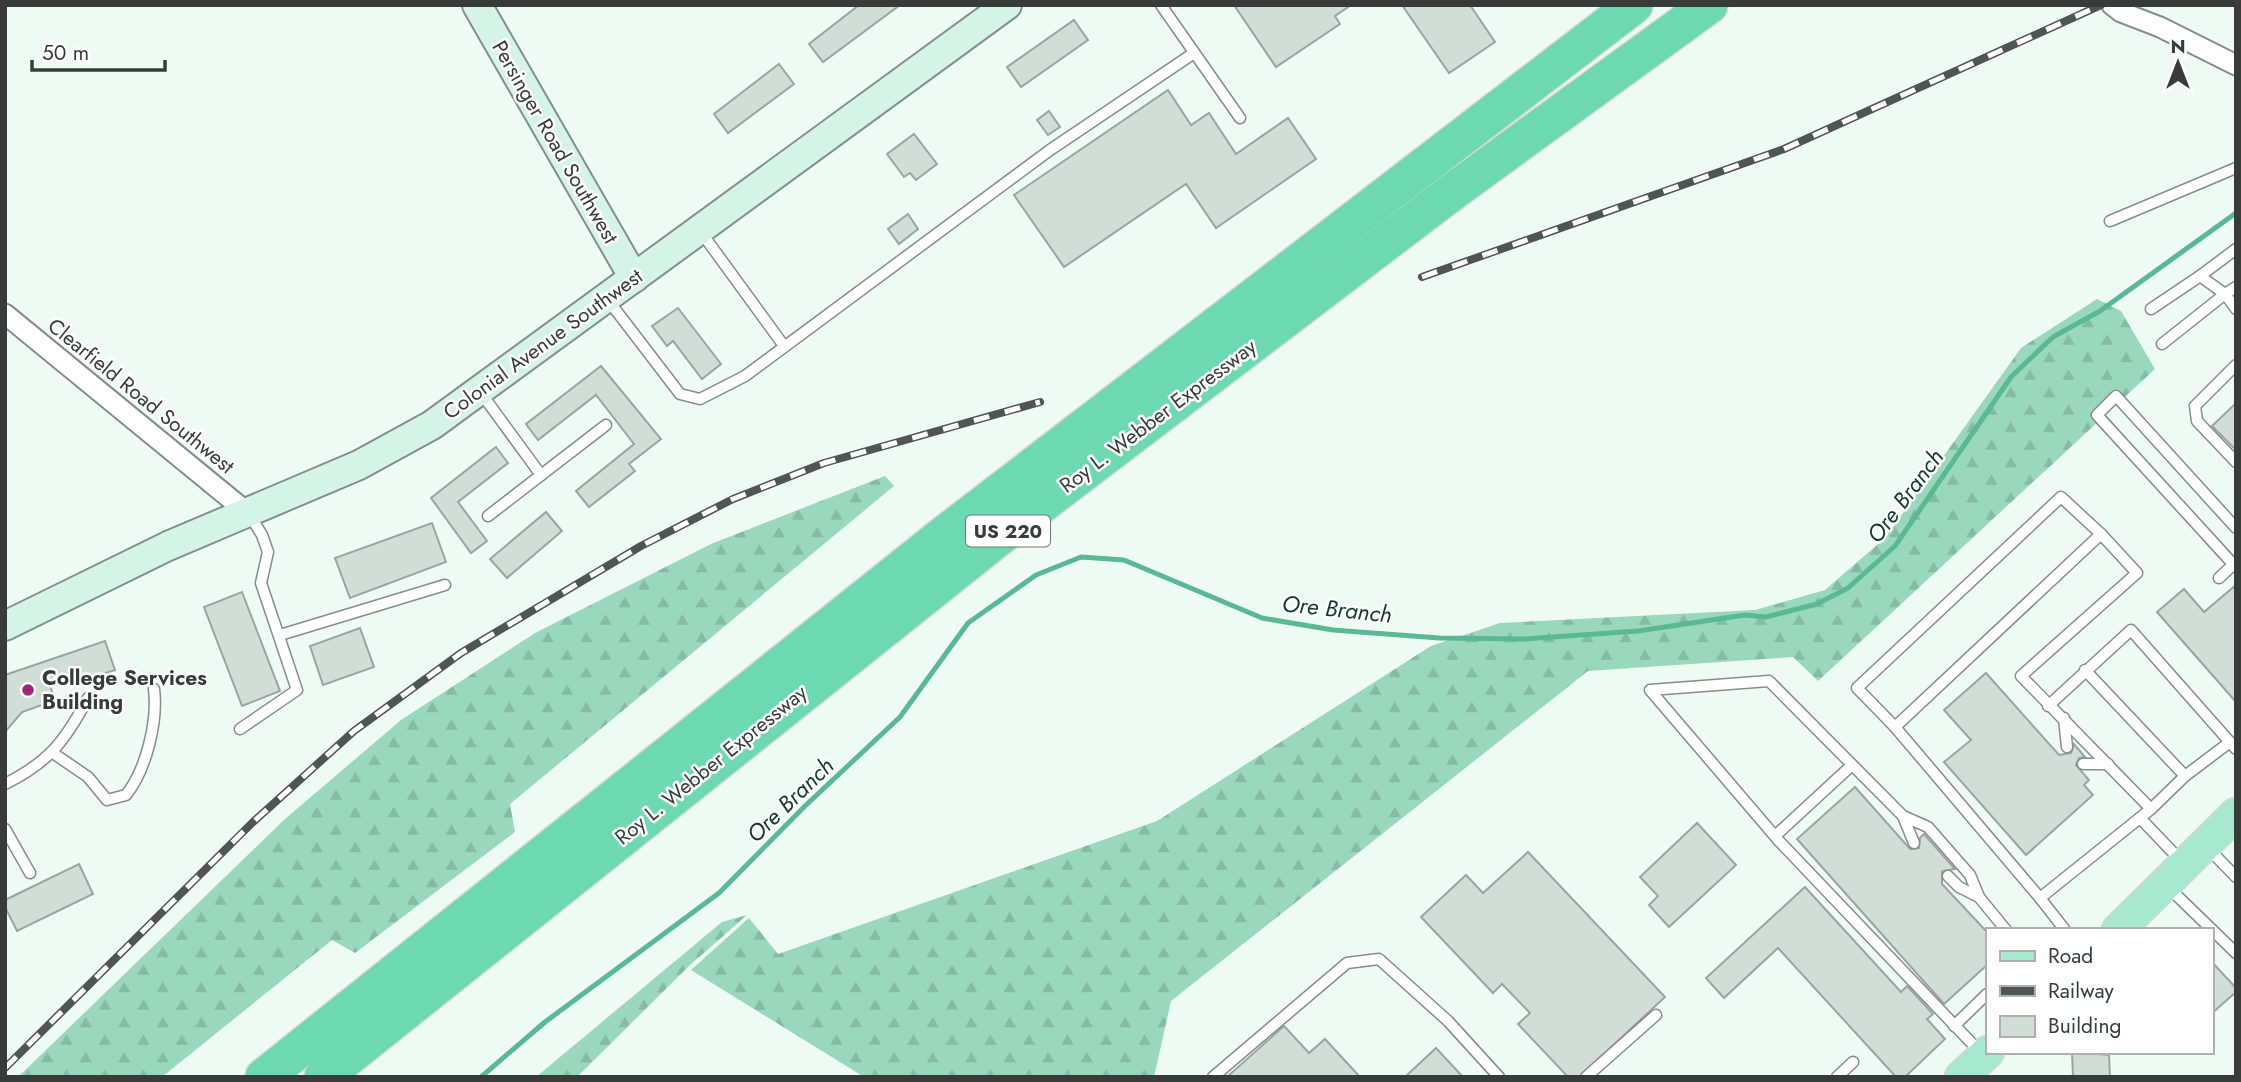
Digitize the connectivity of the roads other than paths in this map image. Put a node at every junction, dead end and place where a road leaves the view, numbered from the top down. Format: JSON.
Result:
{"nodes":[{"id":1,"x":477,"y":5,"type":"edge"},
{"id":2,"x":1007,"y":5,"type":"edge"},
{"id":3,"x":1161,"y":5,"type":"edge"},
{"id":4,"x":1626,"y":5,"type":"edge"},
{"id":5,"x":1634,"y":5,"type":"edge"},
{"id":6,"x":1709,"y":5,"type":"edge"},
{"id":7,"x":2112,"y":5,"type":"edge"},
{"id":8,"x":1595,"y":34,"type":"junction"},
{"id":9,"x":1194,"y":53,"type":"junction"},
{"id":10,"x":2236,"y":65,"type":"edge"},
{"id":11,"x":1240,"y":118,"type":"dead end"},
{"id":12,"x":2236,"y":168,"type":"edge"},
{"id":13,"x":2110,"y":221,"type":"dead end"},
{"id":14,"x":699,"y":228,"type":"junction"},
{"id":15,"x":2236,"y":249,"type":"edge"},
{"id":16,"x":2200,"y":276,"type":"junction"},
{"id":17,"x":634,"y":278,"type":"junction"},
{"id":18,"x":2236,"y":287,"type":"edge"},
{"id":19,"x":2225,"y":295,"type":"junction"},
{"id":20,"x":607,"y":299,"type":"junction"},
{"id":21,"x":2151,"y":309,"type":"dead end"},
{"id":22,"x":2236,"y":309,"type":"edge"},
{"id":23,"x":5,"y":314,"type":"edge"},
{"id":24,"x":2162,"y":344,"type":"dead end"},
{"id":25,"x":784,"y":346,"type":"junction"},
{"id":26,"x":2236,"y":365,"type":"edge"},
{"id":27,"x":481,"y":392,"type":"junction"},
{"id":28,"x":606,"y":425,"type":"dead end"},
{"id":29,"x":2236,"y":462,"type":"edge"},
{"id":30,"x":541,"y":475,"type":"junction"},
{"id":31,"x":248,"y":514,"type":"junction"},
{"id":32,"x":488,"y":516,"type":"dead end"},
{"id":33,"x":2236,"y":528,"type":"edge"},
{"id":34,"x":2101,"y":534,"type":"junction"},
{"id":35,"x":2235,"y":563,"type":"edge"},
{"id":36,"x":2219,"y":578,"type":"dead end"},
{"id":37,"x":445,"y":585,"type":"dead end"},
{"id":38,"x":5,"y":624,"type":"edge"},
{"id":39,"x":280,"y":635,"type":"junction"},
{"id":40,"x":2085,"y":670,"type":"junction"},
{"id":41,"x":155,"y":689,"type":"dead end"},
{"id":42,"x":88,"y":698,"type":"dead end"},
{"id":43,"x":2048,"y":706,"type":"junction"},
{"id":44,"x":2064,"y":718,"type":"junction"},
{"id":45,"x":1895,"y":727,"type":"junction"},
{"id":46,"x":240,"y":729,"type":"dead end"},
{"id":47,"x":2233,"y":745,"type":"edge"},
{"id":48,"x":2067,"y":747,"type":"dead end"},
{"id":49,"x":53,"y":753,"type":"junction"},
{"id":50,"x":2083,"y":764,"type":"dead end"},
{"id":51,"x":2109,"y":764,"type":"junction"},
{"id":52,"x":1852,"y":765,"type":"junction"},
{"id":53,"x":2185,"y":776,"type":"junction"},
{"id":54,"x":5,"y":784,"type":"edge"},
{"id":55,"x":2151,"y":809,"type":"junction"},
{"id":56,"x":2236,"y":814,"type":"edge"},
{"id":57,"x":1903,"y":816,"type":"junction"},
{"id":58,"x":2140,"y":818,"type":"junction"},
{"id":59,"x":5,"y":829,"type":"edge"},
{"id":60,"x":1775,"y":836,"type":"junction"},
{"id":61,"x":1914,"y":843,"type":"dead end"},
{"id":62,"x":2186,"y":866,"type":"junction"},
{"id":63,"x":30,"y":873,"type":"dead end"},
{"id":64,"x":1948,"y":876,"type":"dead end"},
{"id":65,"x":2236,"y":877,"type":"edge"},
{"id":66,"x":1979,"y":897,"type":"junction"},
{"id":67,"x":2040,"y":898,"type":"junction"},
{"id":68,"x":2004,"y":928,"type":"edge"},
{"id":69,"x":2062,"y":928,"type":"edge"},
{"id":70,"x":2120,"y":928,"type":"edge"},
{"id":71,"x":2236,"y":953,"type":"edge"},
{"id":72,"x":1986,"y":995,"type":"edge"},
{"id":73,"x":1656,"y":1015,"type":"dead end"},
{"id":74,"x":1954,"y":1026,"type":"junction"},
{"id":75,"x":1853,"y":1062,"type":"dead end"},
{"id":76,"x":1978,"y":1062,"type":"edge"},
{"id":77,"x":264,"y":1077,"type":"edge"},
{"id":78,"x":323,"y":1077,"type":"edge"},
{"id":79,"x":1213,"y":1077,"type":"edge"},
{"id":80,"x":1499,"y":1077,"type":"edge"},
{"id":81,"x":1586,"y":1077,"type":"edge"},
{"id":82,"x":1837,"y":1077,"type":"edge"}],
"edges":[{"from":1,"to":17,"type":"main road","name":"Persinger Road Southwest"},
{"from":2,"to":14,"type":"main road","name":"Colonial Avenue Southwest"},
{"from":3,"to":9,"type":"lane"},
{"from":4,"to":8,"type":"highway"},
{"from":5,"to":8,"type":"highway","name":"Roy L. Webber Expressway","number":"US 220"},
{"from":6,"to":78,"type":"highway","name":"Roy L. Webber Expressway","number":"US 220"},
{"from":7,"to":10,"type":"street"},
{"from":8,"to":77,"type":"highway","name":"Roy L. Webber Expressway","number":"US 220"},
{"from":9,"to":11,"type":"lane"},
{"from":9,"to":25,"type":"lane"},
{"from":12,"to":13,"type":"lane"},
{"from":14,"to":17,"type":"main road","name":"Colonial Avenue Southwest"},
{"from":14,"to":25,"type":"lane"},
{"from":15,"to":16,"type":"lane"},
{"from":16,"to":19,"type":"lane"},
{"from":16,"to":21,"type":"lane"},
{"from":17,"to":20,"type":"main road","name":"Colonial Avenue Southwest"},
{"from":18,"to":19,"type":"lane"},
{"from":19,"to":22,"type":"lane"},
{"from":19,"to":24,"type":"lane"},
{"from":20,"to":25,"type":"lane"},
{"from":20,"to":27,"type":"main road","name":"Colonial Avenue Southwest"},
{"from":23,"to":31,"type":"street","name":"Clearfield Road Southwest"},
{"from":26,"to":29,"type":"lane"},
{"from":27,"to":30,"type":"lane"},
{"from":27,"to":31,"type":"main road","name":"Colonial Avenue Southwest"},
{"from":28,"to":30,"type":"lane"},
{"from":30,"to":32,"type":"lane"},
{"from":31,"to":38,"type":"main road","name":"Colonial Avenue Southwest"},
{"from":31,"to":39,"type":"lane"},
{"from":33,"to":35,"type":"lane"},
{"from":34,"to":43,"type":"lane"},
{"from":34,"to":45,"type":"lane"},
{"from":34,"to":45,"type":"lane"},
{"from":35,"to":36,"type":"lane"},
{"from":37,"to":39,"type":"lane"},
{"from":39,"to":46,"type":"lane"},
{"from":40,"to":43,"type":"lane"},
{"from":40,"to":47,"type":"lane"},
{"from":40,"to":53,"type":"lane"},
{"from":41,"to":49,"type":"lane"},
{"from":42,"to":49,"type":"lane"},
{"from":43,"to":44,"type":"lane"},
{"from":44,"to":48,"type":"lane"},
{"from":44,"to":51,"type":"lane"},
{"from":45,"to":67,"type":"lane"},
{"from":47,"to":53,"type":"lane"},
{"from":49,"to":54,"type":"lane"},
{"from":50,"to":51,"type":"lane"},
{"from":51,"to":55,"type":"lane"},
{"from":52,"to":57,"type":"lane"},
{"from":52,"to":60,"type":"lane"},
{"from":52,"to":60,"type":"lane"},
{"from":53,"to":55,"type":"lane"},
{"from":55,"to":58,"type":"lane"},
{"from":56,"to":62,"type":"main road"},
{"from":57,"to":61,"type":"lane"},
{"from":57,"to":66,"type":"lane"},
{"from":58,"to":62,"type":"lane"},
{"from":58,"to":67,"type":"lane"},
{"from":59,"to":63,"type":"lane"},
{"from":60,"to":74,"type":"lane"},
{"from":62,"to":65,"type":"lane"},
{"from":62,"to":70,"type":"main road"},
{"from":62,"to":71,"type":"lane"},
{"from":64,"to":66,"type":"lane"},
{"from":66,"to":68,"type":"lane"},
{"from":67,"to":69,"type":"lane"},
{"from":72,"to":74,"type":"lane"},
{"from":73,"to":81,"type":"lane"},
{"from":74,"to":76,"type":"lane"},
{"from":75,"to":82,"type":"lane"},
{"from":79,"to":80,"type":"lane"}]}
